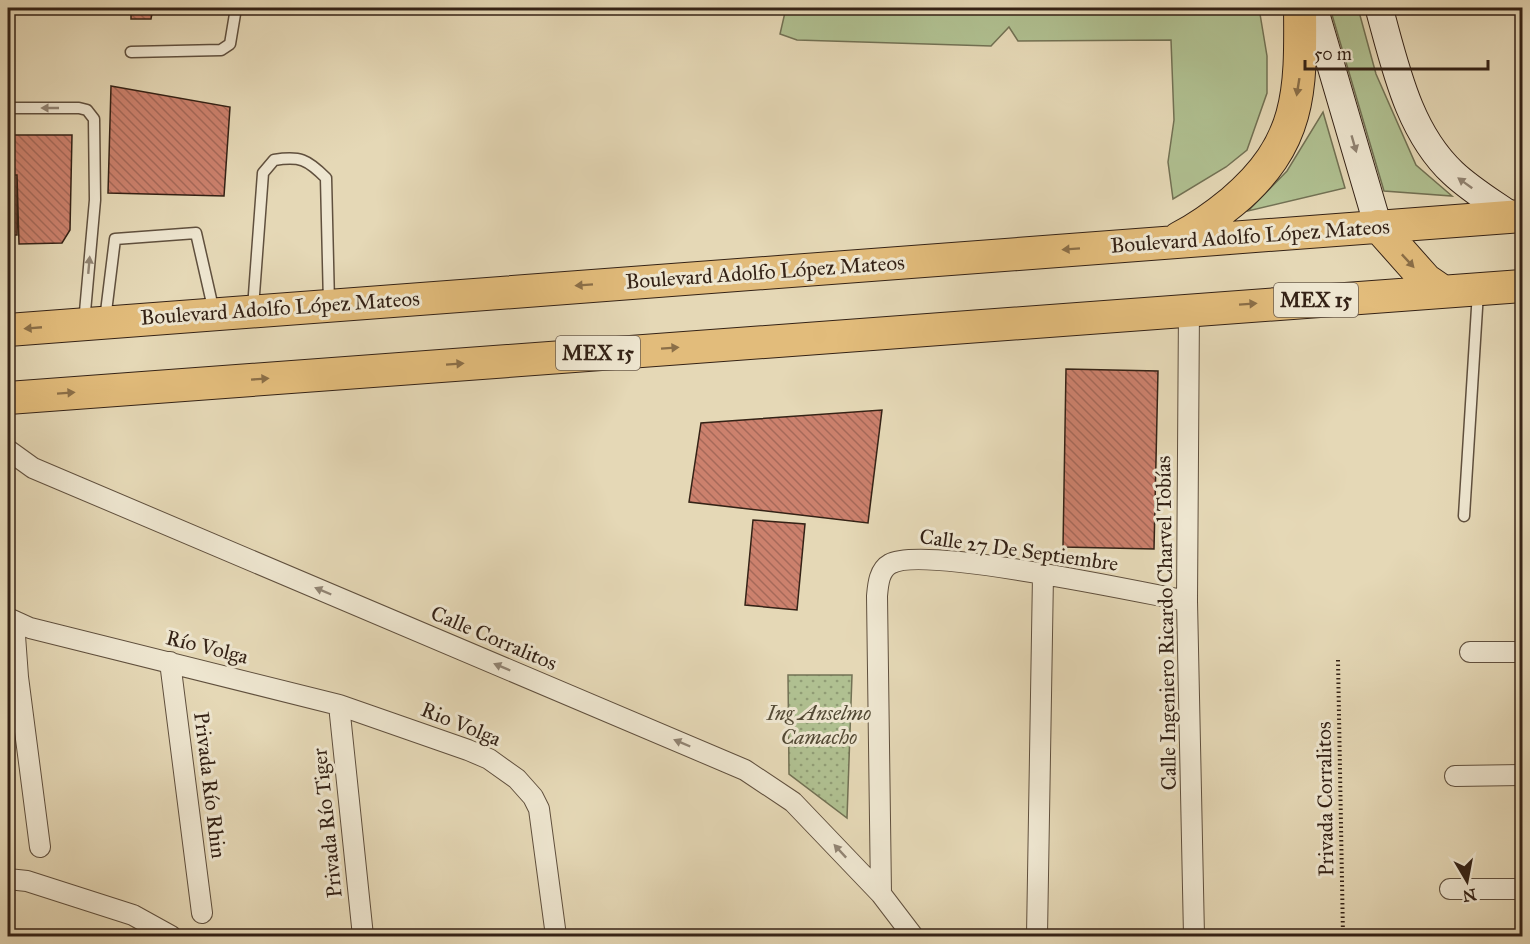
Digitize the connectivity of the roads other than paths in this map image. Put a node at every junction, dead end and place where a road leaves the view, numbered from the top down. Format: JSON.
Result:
{"nodes":[{"id":1,"x":236,"y":8,"type":"edge"},
{"id":2,"x":1300,"y":8,"type":"edge"},
{"id":3,"x":1314,"y":8,"type":"edge"},
{"id":4,"x":1379,"y":8,"type":"edge"},
{"id":5,"x":131,"y":52,"type":"dead end"},
{"id":6,"x":8,"y":108,"type":"edge"},
{"id":7,"x":1518,"y":217,"type":"edge"},
{"id":8,"x":1378,"y":226,"type":"junction"},
{"id":9,"x":1172,"y":241,"type":"junction"},
{"id":10,"x":1522,"y":286,"type":"edge"},
{"id":11,"x":1478,"y":289,"type":"junction"},
{"id":12,"x":1442,"y":291,"type":"junction"},
{"id":13,"x":329,"y":304,"type":"junction"},
{"id":14,"x":1189,"y":308,"type":"junction"},
{"id":15,"x":252,"y":310,"type":"junction"},
{"id":16,"x":214,"y":313,"type":"junction"},
{"id":17,"x":95,"y":322,"type":"junction"},
{"id":18,"x":8,"y":330,"type":"edge"},
{"id":19,"x":8,"y":398,"type":"edge"},
{"id":20,"x":8,"y":450,"type":"edge"},
{"id":21,"x":1464,"y":516,"type":"dead end"},
{"id":22,"x":1043,"y":575,"type":"junction"},
{"id":23,"x":1187,"y":601,"type":"junction"},
{"id":24,"x":11,"y":620,"type":"edge"},
{"id":25,"x":1470,"y":652,"type":"dead end"},
{"id":26,"x":1522,"y":652,"type":"edge"},
{"id":27,"x":170,"y":662,"type":"junction"},
{"id":28,"x":13,"y":672,"type":"edge"},
{"id":29,"x":339,"y":705,"type":"junction"},
{"id":30,"x":395,"y":724,"type":"joint"},
{"id":31,"x":1522,"y":775,"type":"edge"},
{"id":32,"x":1455,"y":776,"type":"dead end"},
{"id":33,"x":40,"y":847,"type":"dead end"},
{"id":34,"x":8,"y":879,"type":"edge"},
{"id":35,"x":1450,"y":889,"type":"dead end"},
{"id":36,"x":1522,"y":889,"type":"edge"},
{"id":37,"x":880,"y":894,"type":"junction"},
{"id":38,"x":202,"y":913,"type":"dead end"},
{"id":39,"x":171,"y":936,"type":"edge"},
{"id":40,"x":363,"y":936,"type":"edge"},
{"id":41,"x":556,"y":936,"type":"edge"},
{"id":42,"x":914,"y":936,"type":"edge"},
{"id":43,"x":1037,"y":936,"type":"edge"},
{"id":44,"x":1194,"y":936,"type":"edge"}],
"edges":[{"from":1,"to":5,"type":"lane"},
{"from":2,"to":9,"type":"main road","one_way":true},
{"from":3,"to":8,"type":"main road","one_way":true},
{"from":7,"to":4,"type":"main road","one_way":true},
{"from":17,"to":6,"type":"lane","one_way":true},
{"from":7,"to":8,"type":"main road","name":"Boulevard Adolfo López Mateos"},
{"from":8,"to":9,"type":"main road","name":"Boulevard Adolfo López Mateos"},
{"from":8,"to":12,"type":"main road","one_way":true},
{"from":9,"to":13,"type":"main road","name":"Boulevard Adolfo López Mateos","one_way":true},
{"from":10,"to":11,"type":"main road","number":"MEX 15"},
{"from":11,"to":12,"type":"main road","number":"MEX 15"},
{"from":11,"to":21,"type":"lane"},
{"from":14,"to":12,"type":"main road","number":"MEX 15","one_way":true},
{"from":13,"to":15,"type":"main road","name":"Boulevard Adolfo López Mateos"},
{"from":13,"to":15,"type":"lane"},
{"from":19,"to":14,"type":"main road","number":"MEX 15","one_way":true},
{"from":14,"to":23,"type":"street","name":"Calle Ingeniero Ricardo Charvel Tobías"},
{"from":15,"to":16,"type":"main road","name":"Boulevard Adolfo López Mateos"},
{"from":16,"to":17,"type":"main road","name":"Boulevard Adolfo López Mateos"},
{"from":16,"to":17,"type":"lane"},
{"from":17,"to":18,"type":"main road","name":"Boulevard Adolfo López Mateos","one_way":true},
{"from":37,"to":20,"type":"street","name":"Calle Corralitos","one_way":true},
{"from":22,"to":23,"type":"street","name":"Calle 27 De Septiembre"},
{"from":22,"to":37,"type":"street","name":"Calle 27 De Septiembre"},
{"from":22,"to":43,"type":"street"},
{"from":23,"to":44,"type":"street","name":"Calle Ingeniero Ricardo Charvel Tobías"},
{"from":24,"to":27,"type":"street","name":"Río Volga"},
{"from":24,"to":28,"type":"street"},
{"from":25,"to":26,"type":"street"},
{"from":27,"to":29,"type":"street","name":"Río Volga"},
{"from":27,"to":38,"type":"street","name":"Privada Río Rhin"},
{"from":28,"to":33,"type":"street"},
{"from":29,"to":30,"type":"street","name":"Río Volga"},
{"from":29,"to":40,"type":"street","name":"Privada Río Tiger"},
{"from":30,"to":41,"type":"street","name":"Rio Volga"},
{"from":31,"to":32,"type":"street"},
{"from":34,"to":39,"type":"street"},
{"from":35,"to":36,"type":"street"},
{"from":37,"to":42,"type":"street","name":"Calle Corralitos"}]}
